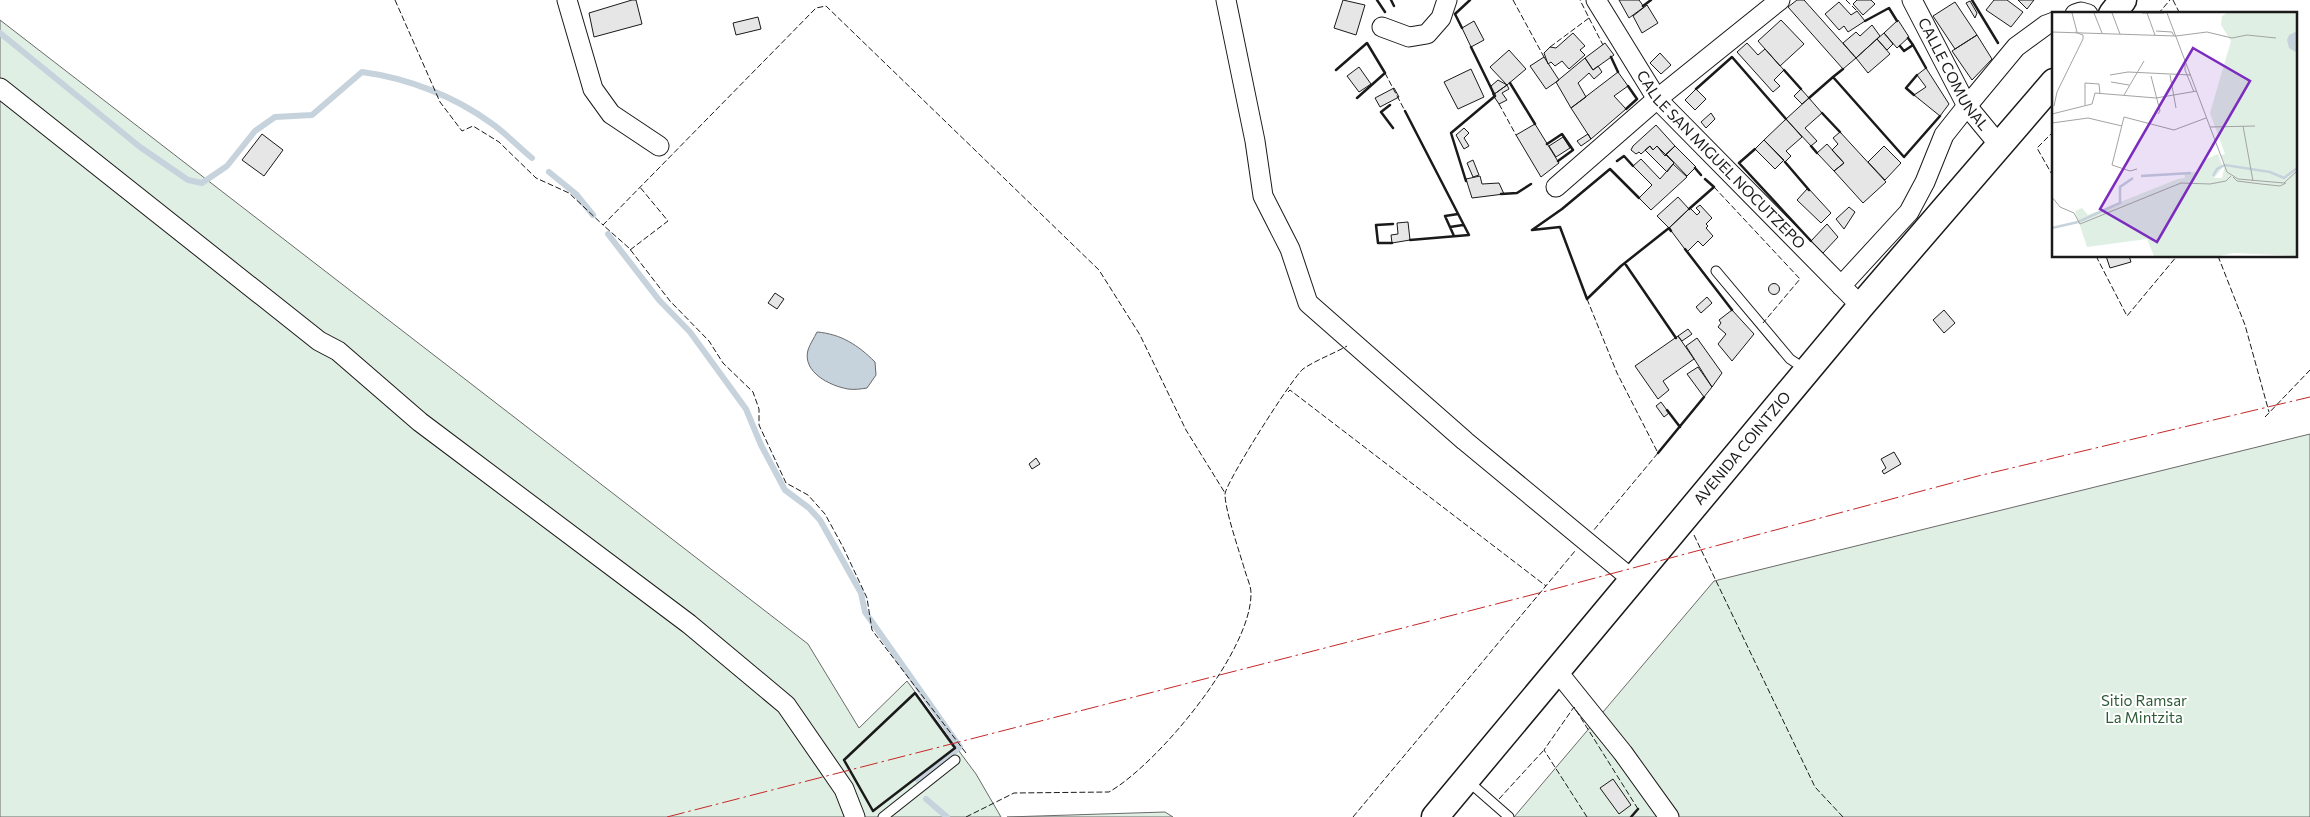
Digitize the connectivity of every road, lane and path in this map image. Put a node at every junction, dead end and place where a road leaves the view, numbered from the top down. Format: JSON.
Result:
{"nodes":[{"id":1,"x":567,"y":0,"type":"edge"},
{"id":2,"x":1226,"y":0,"type":"edge"},
{"id":3,"x":1447,"y":0,"type":"edge"},
{"id":4,"x":1596,"y":0,"type":"edge"},
{"id":5,"x":1780,"y":0,"type":"edge"},
{"id":6,"x":1912,"y":0,"type":"edge"},
{"id":7,"x":2123,"y":0,"type":"edge"},
{"id":8,"x":2114,"y":12,"type":"edge"},
{"id":9,"x":2052,"y":23,"type":"edge"},
{"id":10,"x":1382,"y":27,"type":"dead end"},
{"id":11,"x":2052,"y":84,"type":"edge"},
{"id":12,"x":0,"y":88,"type":"edge"},
{"id":13,"x":1657,"y":98,"type":"junction"},
{"id":14,"x":1967,"y":106,"type":"junction"},
{"id":15,"x":659,"y":146,"type":"dead end"},
{"id":16,"x":2000,"y":146,"type":"junction"},
{"id":17,"x":1556,"y":187,"type":"dead end"},
{"id":18,"x":1716,"y":271,"type":"dead end"},
{"id":19,"x":1841,"y":286,"type":"junction"},
{"id":20,"x":1861,"y":306,"type":"junction"},
{"id":21,"x":1807,"y":371,"type":"junction"},
{"id":22,"x":1633,"y":580,"type":"junction"},
{"id":23,"x":1557,"y":671,"type":"junction"},
{"id":24,"x":955,"y":760,"type":"dead end"},
{"id":25,"x":1467,"y":780,"type":"junction"},
{"id":26,"x":855,"y":817,"type":"edge"},
{"id":27,"x":883,"y":817,"type":"edge"},
{"id":28,"x":1435,"y":817,"type":"edge"},
{"id":29,"x":1509,"y":817,"type":"edge"},
{"id":30,"x":1669,"y":817,"type":"edge"}],
"edges":[{"from":1,"to":15,"type":"street"},
{"from":2,"to":22,"type":"street"},
{"from":3,"to":10,"type":"street"},
{"from":4,"to":13,"type":"street","name":"CALLE SAN MIGUEL NOCUTZEPO"},
{"from":5,"to":13,"type":"street"},
{"from":6,"to":14,"type":"street","name":"CALLE COMUNAL"},
{"from":7,"to":8,"type":"main road"},
{"from":9,"to":14,"type":"street"},
{"from":11,"to":16,"type":"main road","name":"AVENIDA COINTZIO"},
{"from":12,"to":26,"type":"street"},
{"from":13,"to":17,"type":"street"},
{"from":13,"to":19,"type":"street","name":"CALLE SAN MIGUEL NOCUTZEPO"},
{"from":14,"to":16,"type":"street","name":"CALLE COMUNAL"},
{"from":14,"to":19,"type":"street"},
{"from":16,"to":20,"type":"main road","name":"AVENIDA COINTZIO"},
{"from":18,"to":21,"type":"lane"},
{"from":19,"to":20,"type":"street","name":"CALLE SAN MIGUEL NOCUTZEPO"},
{"from":20,"to":21,"type":"main road","name":"AVENIDA COINTZIO"},
{"from":21,"to":22,"type":"main road","name":"AVENIDA COINTZIO"},
{"from":22,"to":23,"type":"main road","name":"AVENIDA COINTZIO"},
{"from":23,"to":25,"type":"main road","name":"AVENIDA COINTZIO"},
{"from":23,"to":30,"type":"street"},
{"from":24,"to":27,"type":"lane"},
{"from":25,"to":28,"type":"main road","name":"AVENIDA COINTZIO"},
{"from":25,"to":29,"type":"lane"}]}
